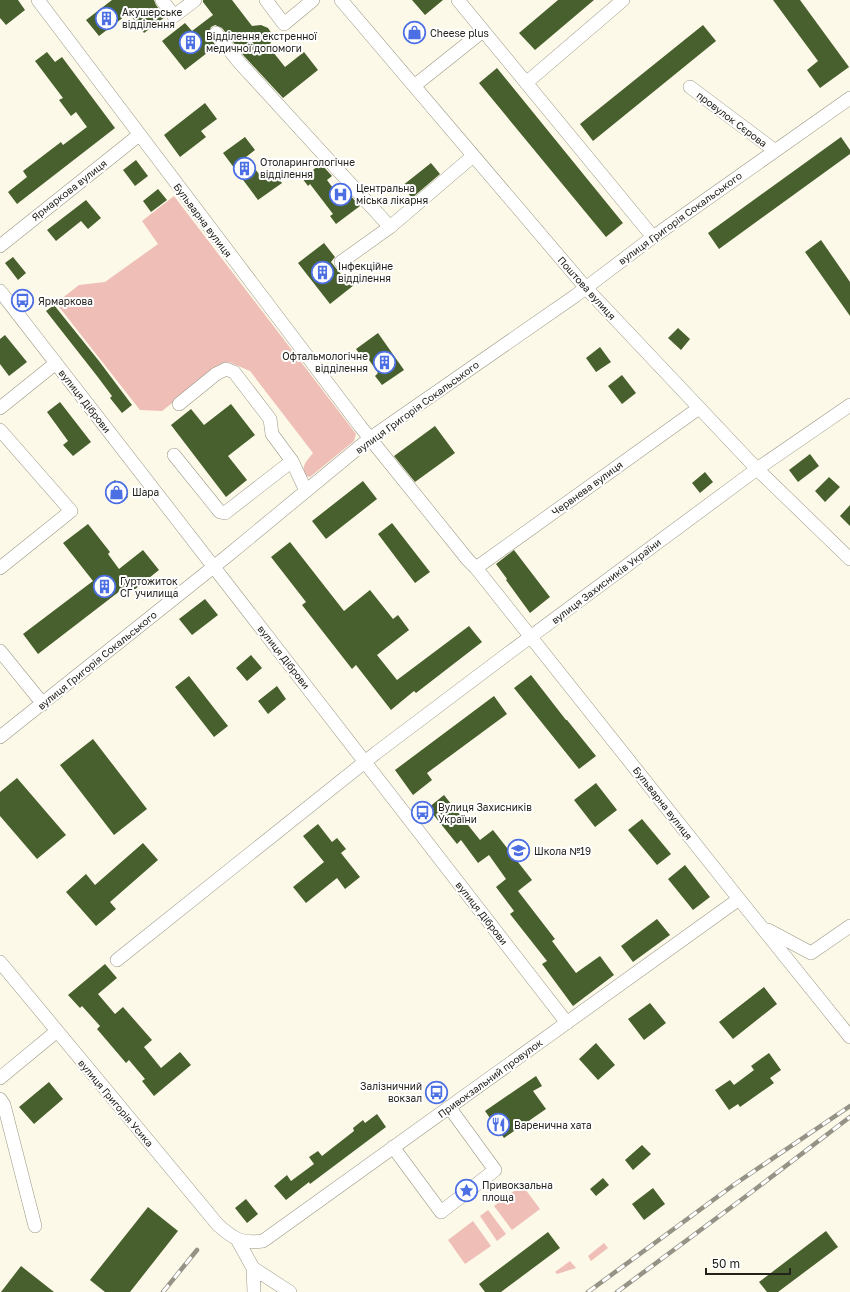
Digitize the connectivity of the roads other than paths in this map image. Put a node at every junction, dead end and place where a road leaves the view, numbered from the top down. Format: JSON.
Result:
{"nodes":[{"id":1,"x":38,"y":0,"type":"edge"},
{"id":2,"x":162,"y":0,"type":"edge"},
{"id":3,"x":194,"y":0,"type":"edge"},
{"id":4,"x":266,"y":0,"type":"edge"},
{"id":5,"x":313,"y":0,"type":"edge"},
{"id":6,"x":341,"y":0,"type":"edge"},
{"id":7,"x":458,"y":0,"type":"edge"},
{"id":8,"x":623,"y":0,"type":"edge"},
{"id":9,"x":483,"y":31,"type":"junction"},
{"id":10,"x":216,"y":33,"type":"dead end"},
{"id":11,"x":526,"y":83,"type":"junction"},
{"id":12,"x":414,"y":86,"type":"junction"},
{"id":13,"x":690,"y":87,"type":"dead end"},
{"id":14,"x":850,"y":98,"type":"edge"},
{"id":15,"x":139,"y":135,"type":"junction"},
{"id":16,"x":774,"y":150,"type":"junction"},
{"id":17,"x":473,"y":156,"type":"junction"},
{"id":18,"x":390,"y":227,"type":"junction"},
{"id":19,"x":653,"y":237,"type":"junction"},
{"id":20,"x":0,"y":246,"type":"edge"},
{"id":21,"x":341,"y":262,"type":"dead end"},
{"id":22,"x":586,"y":288,"type":"junction"},
{"id":23,"x":0,"y":291,"type":"edge"},
{"id":24,"x":56,"y":363,"type":"junction"},
{"id":25,"x":179,"y":404,"type":"dead end"},
{"id":26,"x":850,"y":405,"type":"edge"},
{"id":27,"x":0,"y":408,"type":"edge"},
{"id":28,"x":699,"y":408,"type":"junction"},
{"id":29,"x":0,"y":430,"type":"edge"},
{"id":30,"x":369,"y":439,"type":"junction"},
{"id":31,"x":174,"y":455,"type":"dead end"},
{"id":32,"x":292,"y":461,"type":"junction"},
{"id":33,"x":757,"y":469,"type":"junction"},
{"id":34,"x":306,"y":491,"type":"junction"},
{"id":35,"x":850,"y":559,"type":"edge"},
{"id":36,"x":214,"y":566,"type":"junction"},
{"id":37,"x":0,"y":568,"type":"edge"},
{"id":38,"x":476,"y":568,"type":"junction"},
{"id":39,"x":531,"y":636,"type":"junction"},
{"id":40,"x":0,"y":651,"type":"edge"},
{"id":41,"x":42,"y":704,"type":"junction"},
{"id":42,"x":0,"y":737,"type":"edge"},
{"id":43,"x":365,"y":762,"type":"junction"},
{"id":44,"x":739,"y":899,"type":"junction"},
{"id":45,"x":850,"y":926,"type":"edge"},
{"id":46,"x":763,"y":928,"type":"junction"},
{"id":47,"x":117,"y":960,"type":"dead end"},
{"id":48,"x":0,"y":962,"type":"edge"},
{"id":49,"x":567,"y":1023,"type":"junction"},
{"id":50,"x":57,"y":1031,"type":"junction"},
{"id":51,"x":850,"y":1037,"type":"edge"},
{"id":52,"x":0,"y":1078,"type":"edge"},
{"id":53,"x":0,"y":1099,"type":"edge"},
{"id":54,"x":449,"y":1107,"type":"junction"},
{"id":55,"x":393,"y":1148,"type":"junction"},
{"id":56,"x":35,"y":1226,"type":"dead end"},
{"id":57,"x":237,"y":1239,"type":"junction"},
{"id":58,"x":253,"y":1268,"type":"junction"},
{"id":59,"x":254,"y":1292,"type":"edge"},
{"id":60,"x":290,"y":1292,"type":"edge"}],
"edges":[{"from":1,"to":15,"type":"street","name":"Бульварна вулиця"},
{"from":2,"to":3,"type":"street"},
{"from":4,"to":5,"type":"street"},
{"from":6,"to":12,"type":"street","name":"Поштова вулиця"},
{"from":7,"to":9,"type":"street"},
{"from":8,"to":11,"type":"street"},
{"from":9,"to":11,"type":"street"},
{"from":9,"to":12,"type":"street"},
{"from":10,"to":18,"type":"street"},
{"from":11,"to":19,"type":"street"},
{"from":12,"to":17,"type":"street","name":"Поштова вулиця"},
{"from":13,"to":16,"type":"street","name":"провулок Сєрова"},
{"from":14,"to":16,"type":"street","name":"вулиця Григорія Сокальського"},
{"from":15,"to":20,"type":"street","name":"Ярмаркова вулиця"},
{"from":15,"to":30,"type":"street","name":"Бульварна вулиця"},
{"from":16,"to":19,"type":"street","name":"вулиця Григорія Сокальського"},
{"from":17,"to":18,"type":"street"},
{"from":17,"to":22,"type":"street","name":"Поштова вулиця"},
{"from":18,"to":21,"type":"street"},
{"from":19,"to":22,"type":"street","name":"вулиця Григорія Сокальського"},
{"from":22,"to":28,"type":"street","name":"Поштова вулиця"},
{"from":22,"to":30,"type":"street","name":"вулиця Григорія Сокальського"},
{"from":23,"to":24,"type":"street","name":"вулиця Діброви"},
{"from":24,"to":27,"type":"street"},
{"from":24,"to":36,"type":"street","name":"вулиця Діброви"},
{"from":25,"to":32,"type":"street"},
{"from":26,"to":33,"type":"street","name":"вулиця Захисників України"},
{"from":28,"to":33,"type":"street","name":"Поштова вулиця"},
{"from":28,"to":38,"type":"street","name":"Червнева вулиця"},
{"from":29,"to":37,"type":"street"},
{"from":30,"to":34,"type":"street","name":"вулиця Григорія Сокальського"},
{"from":30,"to":38,"type":"street","name":"Бульварна вулиця"},
{"from":31,"to":32,"type":"street"},
{"from":32,"to":34,"type":"street"},
{"from":33,"to":35,"type":"street","name":"Поштова вулиця"},
{"from":33,"to":39,"type":"street","name":"вулиця Захисників України"},
{"from":34,"to":36,"type":"street","name":"вулиця Григорія Сокальського"},
{"from":36,"to":41,"type":"street","name":"вулиця Григорія Сокальського"},
{"from":36,"to":43,"type":"street","name":"вулиця Діброви"},
{"from":38,"to":39,"type":"street","name":"Бульварна вулиця"},
{"from":39,"to":43,"type":"street","name":"вулиця Захисників України"},
{"from":39,"to":44,"type":"street","name":"Бульварна вулиця"},
{"from":40,"to":41,"type":"street"},
{"from":41,"to":42,"type":"street","name":"вулиця Григорія Сокальського"},
{"from":43,"to":47,"type":"street","name":"вулиця Захисників України"},
{"from":43,"to":49,"type":"street","name":"вулиця Діброви"},
{"from":44,"to":46,"type":"street","name":"Бульварна вулиця"},
{"from":44,"to":49,"type":"street","name":"Привокзальний провулок"},
{"from":45,"to":46,"type":"street"},
{"from":46,"to":51,"type":"street","name":"Бульварна вулиця"},
{"from":48,"to":50,"type":"street","name":"вулиця Григорія Усика"},
{"from":49,"to":54,"type":"street","name":"Привокзальний провулок"},
{"from":50,"to":52,"type":"street"},
{"from":50,"to":57,"type":"street","name":"вулиця Григорія Усика"},
{"from":53,"to":56,"type":"street"},
{"from":54,"to":55,"type":"street","name":"Привокзальний провулок"},
{"from":54,"to":55,"type":"street"},
{"from":55,"to":57,"type":"street","name":"Привокзальний провулок"},
{"from":57,"to":58,"type":"street"},
{"from":58,"to":59,"type":"street"},
{"from":58,"to":60,"type":"street"}]}
